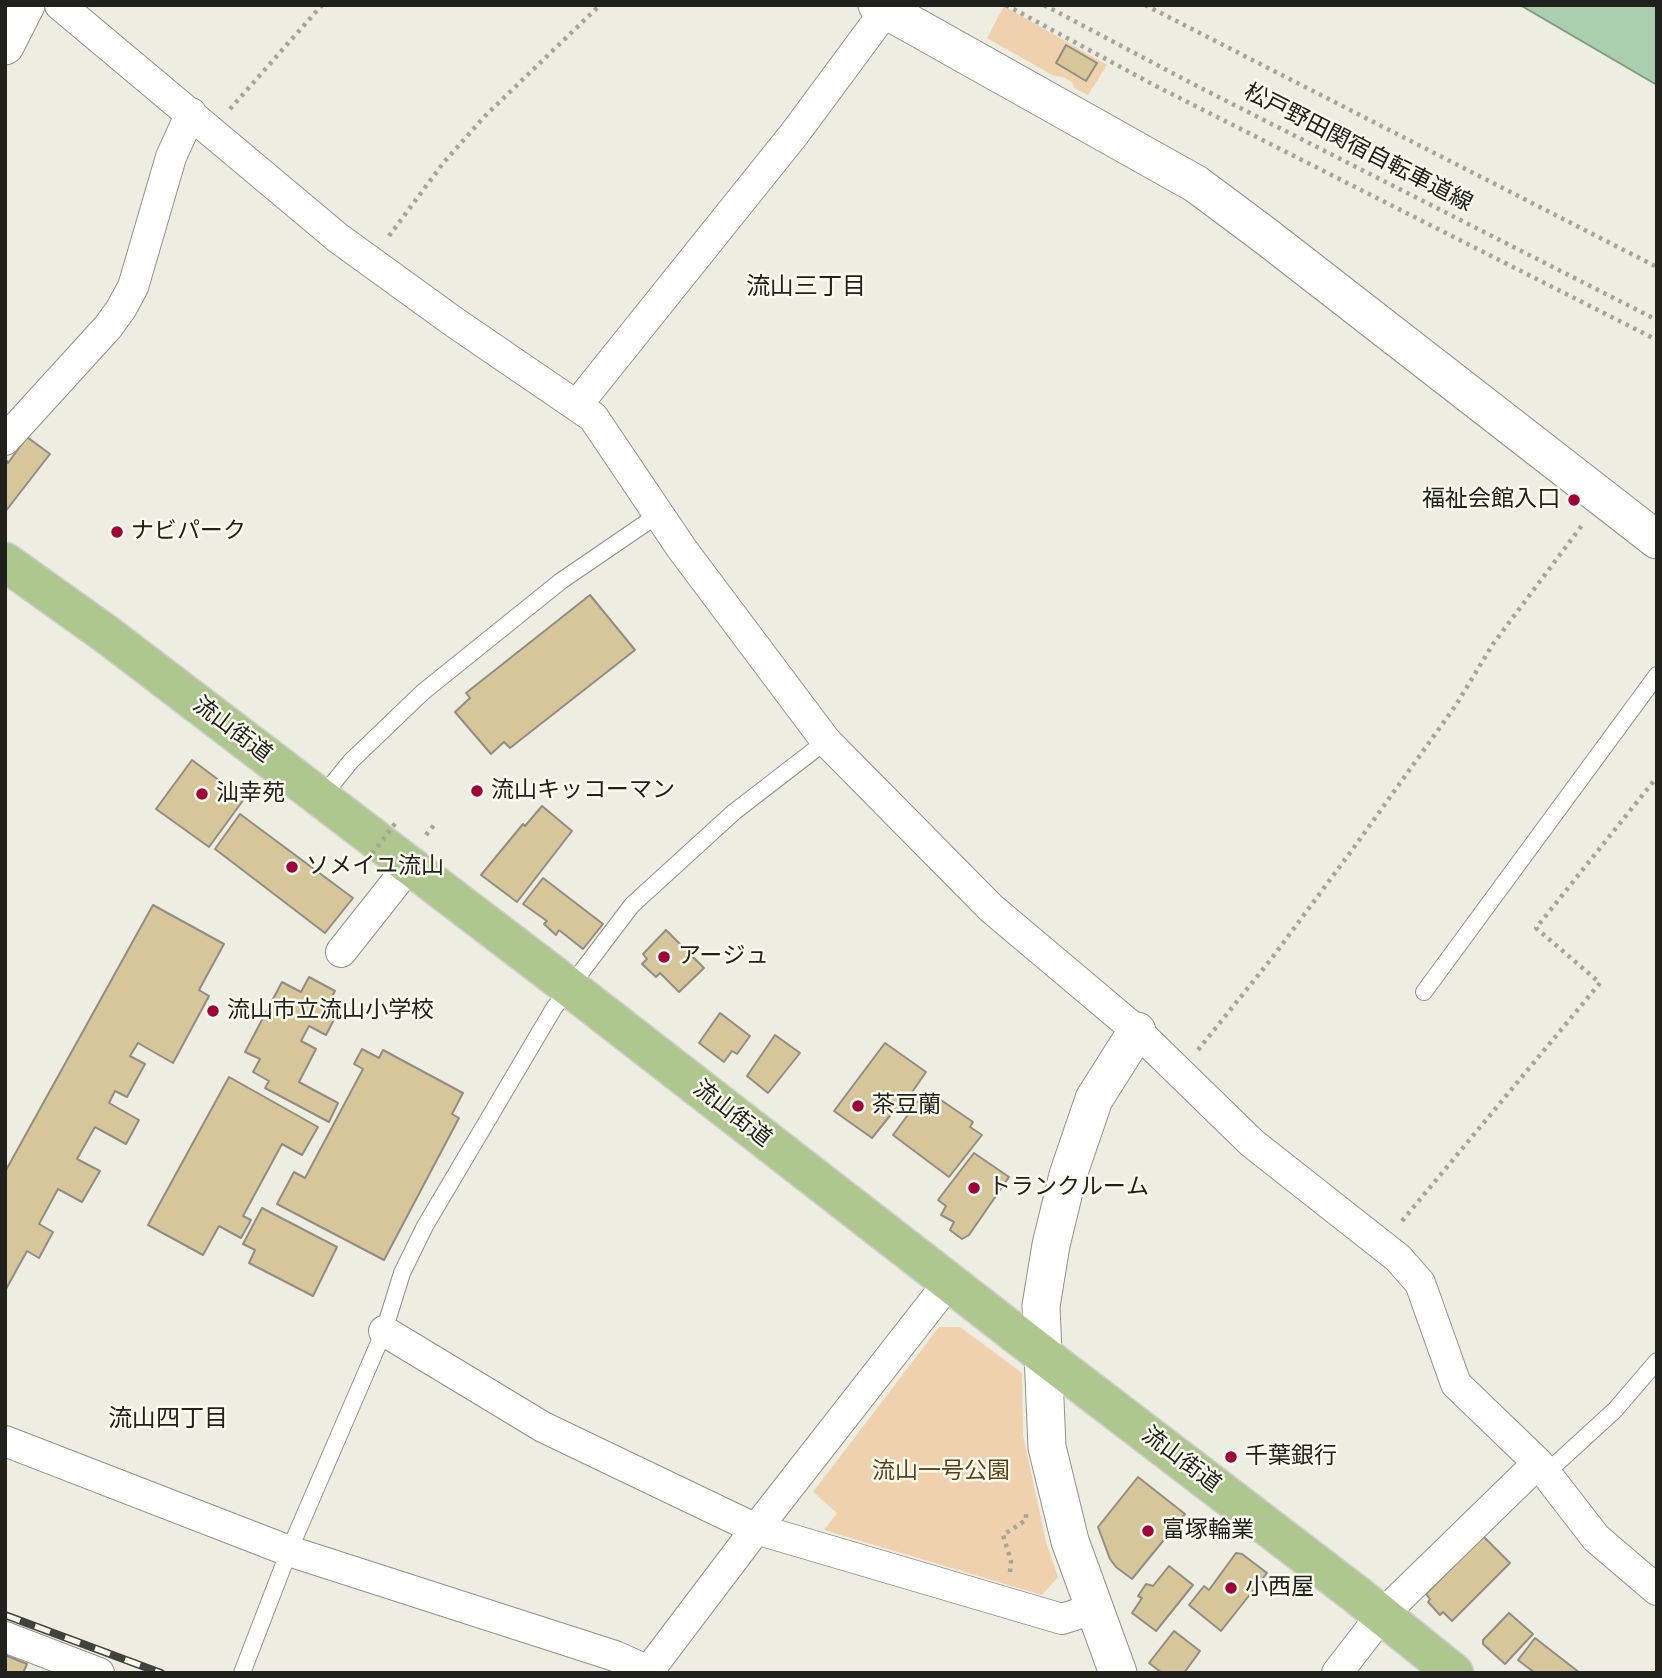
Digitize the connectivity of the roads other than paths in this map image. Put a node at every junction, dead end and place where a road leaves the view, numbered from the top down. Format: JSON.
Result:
{"nodes":[{"id":1,"x":26,"y":5,"type":"edge"},
{"id":2,"x":60,"y":5,"type":"edge"},
{"id":3,"x":881,"y":8,"type":"edge"},
{"id":4,"x":5,"y":46,"type":"edge"},
{"id":5,"x":201,"y":122,"type":"junction"},
{"id":6,"x":577,"y":405,"type":"junction"},
{"id":7,"x":5,"y":440,"type":"edge"},
{"id":8,"x":659,"y":514,"type":"junction"},
{"id":9,"x":1657,"y":540,"type":"edge"},
{"id":10,"x":5,"y":562,"type":"edge"},
{"id":11,"x":1657,"y":675,"type":"edge"},
{"id":12,"x":826,"y":741,"type":"junction"},
{"id":13,"x":321,"y":799,"type":"junction"},
{"id":14,"x":410,"y":866,"type":"junction"},
{"id":15,"x":341,"y":952,"type":"dead end"},
{"id":16,"x":569,"y":987,"type":"junction"},
{"id":17,"x":1424,"y":992,"type":"dead end"},
{"id":18,"x":1137,"y":1031,"type":"junction"},
{"id":19,"x":949,"y":1282,"type":"junction"},
{"id":20,"x":384,"y":1331,"type":"junction"},
{"id":21,"x":1043,"y":1355,"type":"junction"},
{"id":22,"x":1657,"y":1362,"type":"edge"},
{"id":23,"x":5,"y":1441,"type":"edge"},
{"id":24,"x":1542,"y":1469,"type":"junction"},
{"id":25,"x":755,"y":1529,"type":"junction"},
{"id":26,"x":289,"y":1551,"type":"junction"},
{"id":27,"x":1657,"y":1590,"type":"edge"},
{"id":28,"x":1093,"y":1609,"type":"junction"},
{"id":29,"x":1381,"y":1616,"type":"junction"},
{"id":30,"x":5,"y":1637,"type":"edge"},
{"id":31,"x":650,"y":1672,"type":"edge"},
{"id":32,"x":99,"y":1673,"type":"edge"},
{"id":33,"x":242,"y":1673,"type":"edge"},
{"id":34,"x":1118,"y":1673,"type":"edge"},
{"id":35,"x":1337,"y":1673,"type":"edge"},
{"id":36,"x":1454,"y":1673,"type":"edge"}],
"edges":[{"from":1,"to":4,"type":"street"},
{"from":2,"to":5,"type":"street"},
{"from":3,"to":6,"type":"street"},
{"from":3,"to":9,"type":"street"},
{"from":5,"to":6,"type":"street"},
{"from":5,"to":7,"type":"street"},
{"from":6,"to":8,"type":"street"},
{"from":8,"to":12,"type":"street"},
{"from":8,"to":13,"type":"lane"},
{"from":10,"to":13,"type":"main road","name":"流山街道"},
{"from":11,"to":17,"type":"lane"},
{"from":12,"to":16,"type":"lane"},
{"from":12,"to":18,"type":"street"},
{"from":13,"to":14,"type":"main road","name":"流山街道"},
{"from":14,"to":15,"type":"street"},
{"from":14,"to":16,"type":"main road","name":"流山街道"},
{"from":16,"to":19,"type":"main road","name":"流山街道"},
{"from":16,"to":20,"type":"lane"},
{"from":18,"to":21,"type":"street"},
{"from":18,"to":24,"type":"street"},
{"from":19,"to":21,"type":"main road","name":"流山街道"},
{"from":19,"to":25,"type":"street"},
{"from":20,"to":25,"type":"street"},
{"from":20,"to":26,"type":"lane"},
{"from":21,"to":28,"type":"street"},
{"from":21,"to":29,"type":"main road","name":"流山街道"},
{"from":22,"to":24,"type":"lane"},
{"from":23,"to":26,"type":"street"},
{"from":24,"to":27,"type":"street"},
{"from":24,"to":29,"type":"street"},
{"from":25,"to":28,"type":"street"},
{"from":25,"to":31,"type":"street"},
{"from":26,"to":31,"type":"street"},
{"from":26,"to":33,"type":"lane"},
{"from":28,"to":34,"type":"street"},
{"from":29,"to":35,"type":"street"},
{"from":29,"to":36,"type":"main road","name":"流山街道"},
{"from":30,"to":32,"type":"street"}]}
